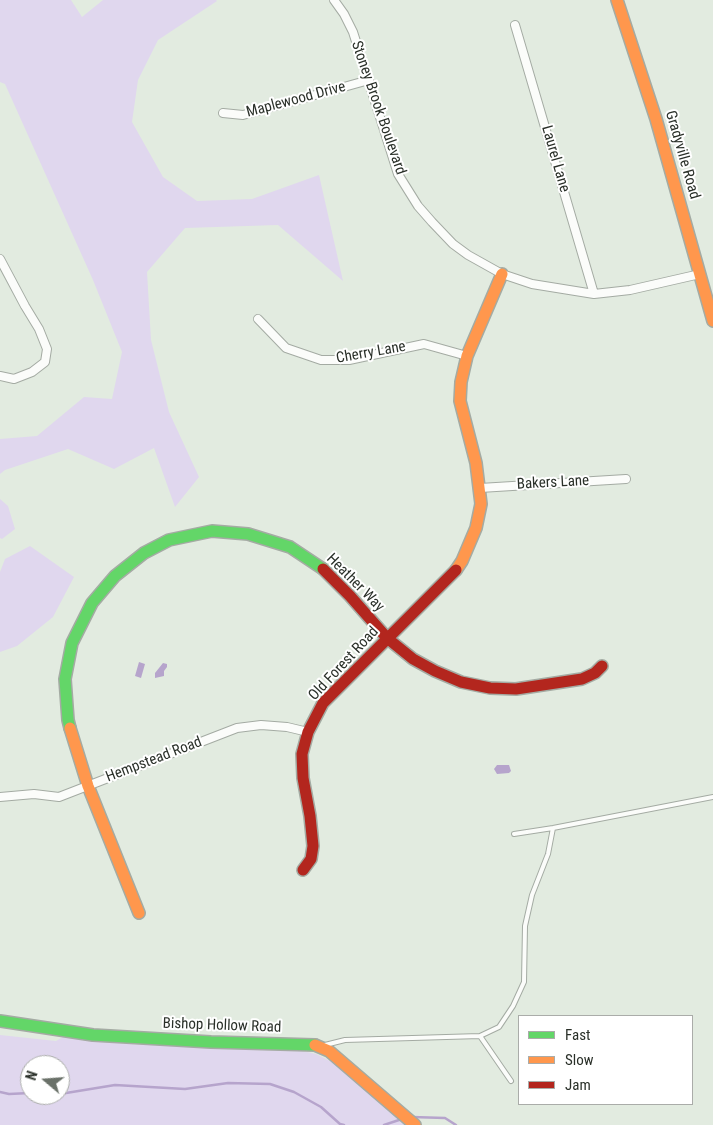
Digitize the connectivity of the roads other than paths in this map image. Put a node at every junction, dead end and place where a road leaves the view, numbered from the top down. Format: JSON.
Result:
{"nodes":[{"id":1,"x":334,"y":0,"type":"edge"},
{"id":2,"x":617,"y":0,"type":"edge"},
{"id":3,"x":515,"y":25,"type":"dead end"},
{"id":4,"x":369,"y":80,"type":"junction"},
{"id":5,"x":223,"y":113,"type":"dead end"},
{"id":6,"x":0,"y":259,"type":"edge"},
{"id":7,"x":502,"y":274,"type":"junction"},
{"id":8,"x":700,"y":274,"type":"junction"},
{"id":9,"x":594,"y":294,"type":"junction"},
{"id":10,"x":258,"y":318,"type":"dead end"},
{"id":11,"x":713,"y":320,"type":"edge"},
{"id":12,"x":467,"y":356,"type":"junction"},
{"id":13,"x":0,"y":376,"type":"edge"},
{"id":14,"x":626,"y":479,"type":"dead end"},
{"id":15,"x":480,"y":488,"type":"junction"},
{"id":16,"x":387,"y":638,"type":"junction"},
{"id":17,"x":602,"y":666,"type":"dead end"},
{"id":18,"x":308,"y":732,"type":"junction"},
{"id":19,"x":88,"y":786,"type":"junction"},
{"id":20,"x":713,"y":797,"type":"edge"},
{"id":21,"x":0,"y":798,"type":"edge"},
{"id":22,"x":553,"y":828,"type":"junction"},
{"id":23,"x":514,"y":834,"type":"dead end"},
{"id":24,"x":303,"y":870,"type":"dead end"},
{"id":25,"x":139,"y":913,"type":"dead end"},
{"id":26,"x":0,"y":1020,"type":"edge"},
{"id":27,"x":480,"y":1036,"type":"junction"},
{"id":28,"x":321,"y":1046,"type":"junction"},
{"id":29,"x":511,"y":1081,"type":"dead end"},
{"id":30,"x":415,"y":1125,"type":"edge"}],
"edges":[{"from":1,"to":4,"type":"street","name":"Stoney Brook Boulevard"},
{"from":2,"to":8,"type":"street","name":"Gradyville Road"},
{"from":3,"to":9,"type":"street","name":"Laurel Lane"},
{"from":4,"to":5,"type":"street","name":"Maplewood Drive"},
{"from":4,"to":7,"type":"street","name":"Stoney Brook Boulevard"},
{"from":6,"to":13,"type":"street"},
{"from":7,"to":9,"type":"street","name":"Stoney Brook Boulevard"},
{"from":7,"to":12,"type":"street","name":"Old Forest Road"},
{"from":8,"to":9,"type":"street","name":"Stoney Brook Boulevard"},
{"from":8,"to":11,"type":"street","name":"Gradyville Road"},
{"from":10,"to":12,"type":"street","name":"Cherry Lane"},
{"from":12,"to":15,"type":"street","name":"Old Forest Road"},
{"from":14,"to":15,"type":"street","name":"Bakers Lane"},
{"from":15,"to":16,"type":"street","name":"Old Forest Road"},
{"from":16,"to":17,"type":"street","name":"Heather Way"},
{"from":16,"to":18,"type":"street","name":"Old Forest Road"},
{"from":16,"to":19,"type":"street","name":"Heather Way"},
{"from":18,"to":19,"type":"street","name":"Hempstead Road"},
{"from":18,"to":24,"type":"street","name":"Old Forest Road"},
{"from":19,"to":21,"type":"street","name":"Hempstead Road"},
{"from":19,"to":25,"type":"street","name":"Heather Way"},
{"from":20,"to":22,"type":"lane"},
{"from":22,"to":23,"type":"lane"},
{"from":22,"to":27,"type":"lane"},
{"from":26,"to":28,"type":"street","name":"Bishop Hollow Road"},
{"from":27,"to":28,"type":"lane"},
{"from":27,"to":29,"type":"lane"},
{"from":28,"to":30,"type":"street"}]}
